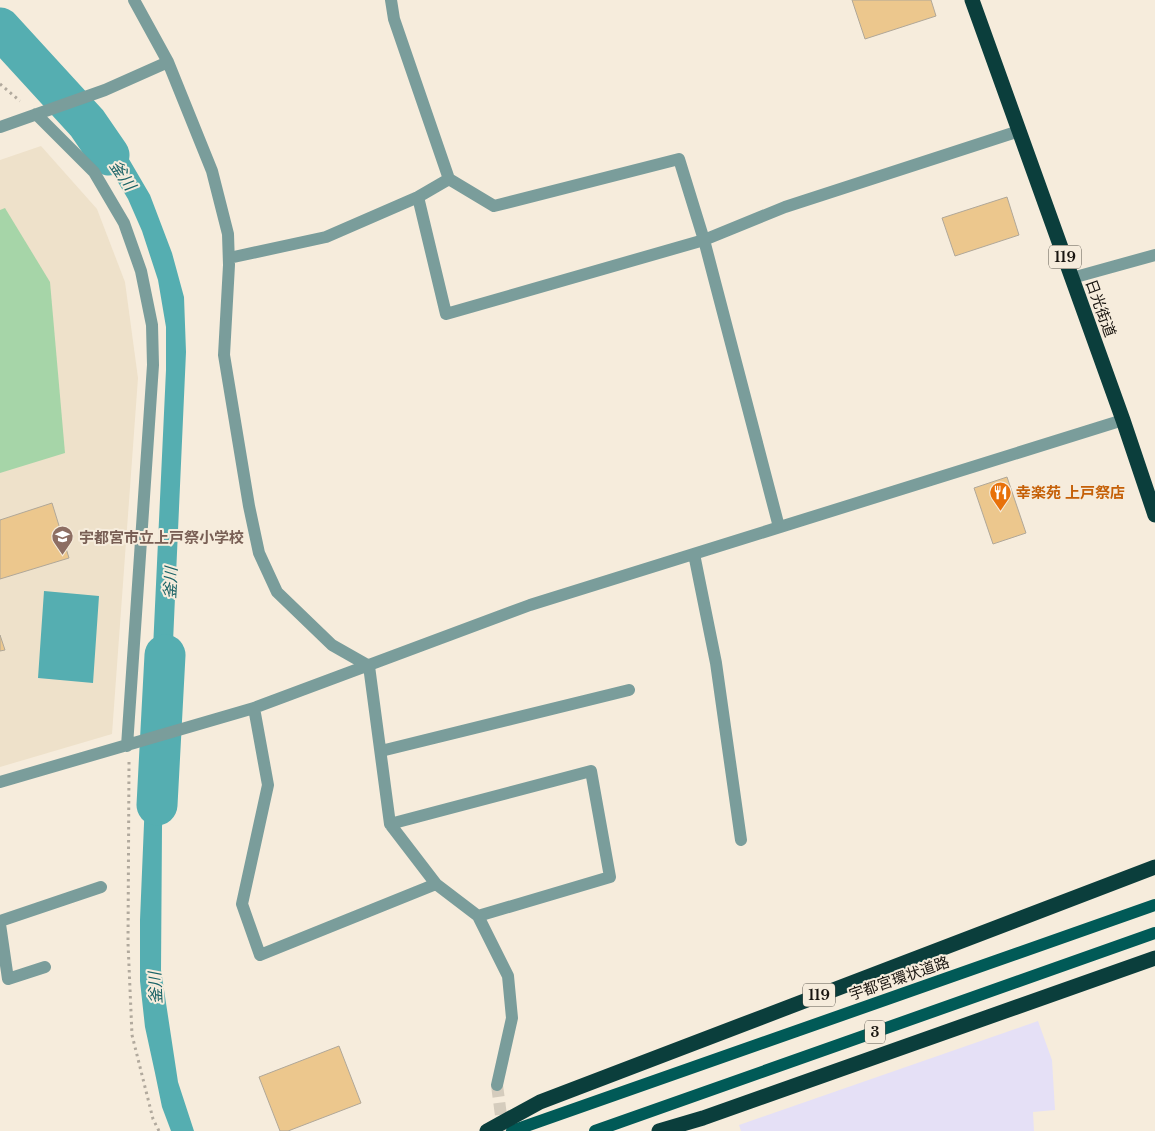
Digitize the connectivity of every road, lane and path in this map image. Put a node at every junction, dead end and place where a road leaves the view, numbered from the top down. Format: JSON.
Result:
{"nodes":[{"id":1,"x":134,"y":0,"type":"edge"},
{"id":2,"x":390,"y":0,"type":"edge"},
{"id":3,"x":972,"y":0,"type":"edge"},
{"id":4,"x":168,"y":62,"type":"junction"},
{"id":5,"x":0,"y":84,"type":"edge"},
{"id":6,"x":36,"y":114,"type":"junction"},
{"id":7,"x":0,"y":127,"type":"edge"},
{"id":8,"x":1020,"y":130,"type":"junction"},
{"id":9,"x":448,"y":178,"type":"junction"},
{"id":10,"x":418,"y":197,"type":"junction"},
{"id":11,"x":704,"y":240,"type":"junction"},
{"id":12,"x":1155,"y":255,"type":"edge"},
{"id":13,"x":229,"y":258,"type":"junction"},
{"id":14,"x":1072,"y":278,"type":"junction"},
{"id":15,"x":1123,"y":420,"type":"junction"},
{"id":16,"x":1155,"y":515,"type":"edge"},
{"id":17,"x":779,"y":527,"type":"junction"},
{"id":18,"x":694,"y":554,"type":"junction"},
{"id":19,"x":369,"y":666,"type":"junction"},
{"id":20,"x":629,"y":690,"type":"dead end"},
{"id":21,"x":254,"y":708,"type":"junction"},
{"id":22,"x":127,"y":746,"type":"junction"},
{"id":23,"x":381,"y":751,"type":"junction"},
{"id":24,"x":0,"y":782,"type":"edge"},
{"id":25,"x":390,"y":824,"type":"junction"},
{"id":26,"x":741,"y":840,"type":"dead end"},
{"id":27,"x":1155,"y":867,"type":"edge"},
{"id":28,"x":436,"y":884,"type":"junction"},
{"id":29,"x":101,"y":887,"type":"dead end"},
{"id":30,"x":1155,"y":905,"type":"edge"},
{"id":31,"x":478,"y":916,"type":"junction"},
{"id":32,"x":0,"y":922,"type":"edge"},
{"id":33,"x":1155,"y":933,"type":"edge"},
{"id":34,"x":1155,"y":958,"type":"edge"},
{"id":35,"x":45,"y":967,"type":"dead end"},
{"id":36,"x":496,"y":1085,"type":"tunnel mouth"},
{"id":37,"x":159,"y":1131,"type":"edge"},
{"id":38,"x":487,"y":1131,"type":"edge"},
{"id":39,"x":512,"y":1131,"type":"edge"},
{"id":40,"x":595,"y":1131,"type":"edge"},
{"id":41,"x":659,"y":1131,"type":"edge"}],
"edges":[{"from":1,"to":4,"type":"street"},
{"from":2,"to":9,"type":"street"},
{"from":3,"to":8,"type":"highway","name":"日光街道","number":"119"},
{"from":4,"to":6,"type":"street"},
{"from":4,"to":13,"type":"street"},
{"from":5,"to":6,"type":"path"},
{"from":6,"to":7,"type":"street"},
{"from":6,"to":22,"type":"street"},
{"from":8,"to":11,"type":"street"},
{"from":8,"to":14,"type":"highway","name":"日光街道","number":"119"},
{"from":9,"to":10,"type":"street"},
{"from":9,"to":11,"type":"street"},
{"from":10,"to":11,"type":"street"},
{"from":10,"to":13,"type":"street"},
{"from":11,"to":17,"type":"street"},
{"from":12,"to":14,"type":"street"},
{"from":13,"to":19,"type":"street"},
{"from":14,"to":15,"type":"highway","name":"日光街道","number":"119"},
{"from":15,"to":16,"type":"highway","name":"日光街道","number":"119"},
{"from":15,"to":17,"type":"street"},
{"from":17,"to":18,"type":"street"},
{"from":18,"to":19,"type":"street"},
{"from":18,"to":26,"type":"street"},
{"from":19,"to":21,"type":"street"},
{"from":19,"to":23,"type":"street"},
{"from":20,"to":23,"type":"street"},
{"from":21,"to":22,"type":"street"},
{"from":21,"to":28,"type":"street"},
{"from":22,"to":24,"type":"street"},
{"from":22,"to":37,"type":"path"},
{"from":23,"to":25,"type":"street"},
{"from":25,"to":28,"type":"street"},
{"from":25,"to":31,"type":"street"},
{"from":27,"to":38,"type":"highway","number":"119"},
{"from":28,"to":31,"type":"street"},
{"from":29,"to":32,"type":"street"},
{"from":30,"to":39,"type":"main road","name":"宇都宮環状道路","number":"3"},
{"from":31,"to":36,"type":"street"},
{"from":32,"to":35,"type":"street"},
{"from":33,"to":40,"type":"main road","number":"3"},
{"from":34,"to":41,"type":"highway"}]}
